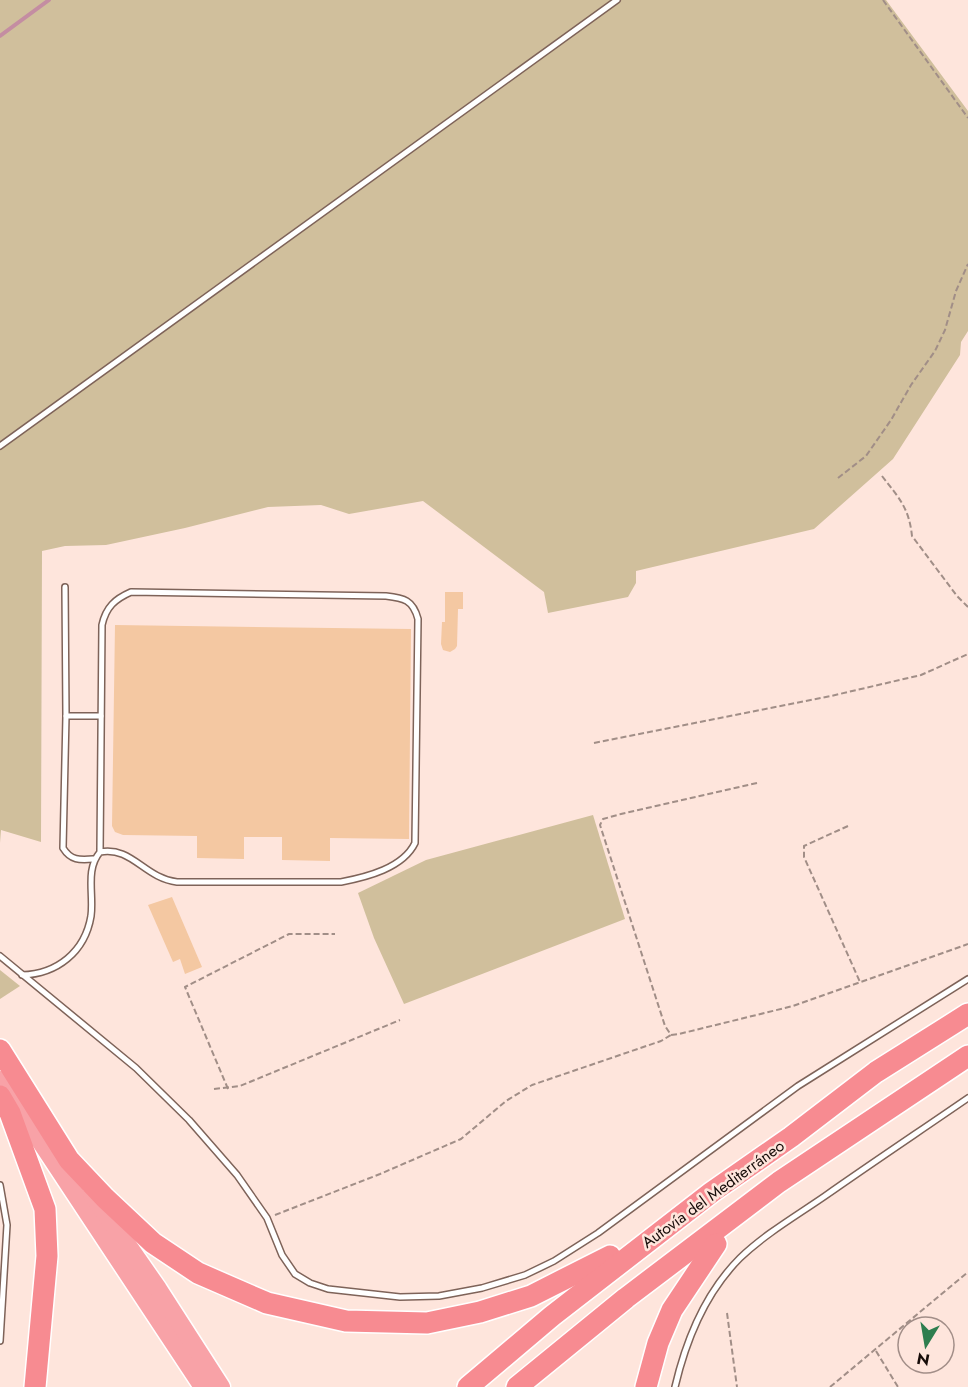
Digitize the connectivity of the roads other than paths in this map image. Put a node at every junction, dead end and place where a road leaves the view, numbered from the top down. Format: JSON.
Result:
{"nodes":[{"id":1,"x":617,"y":0,"type":"edge"},
{"id":2,"x":0,"y":446,"type":"edge"},
{"id":3,"x":65,"y":587,"type":"dead end"},
{"id":4,"x":66,"y":716,"type":"junction"},
{"id":5,"x":101,"y":716,"type":"junction"},
{"id":6,"x":100,"y":852,"type":"junction"},
{"id":7,"x":94,"y":859,"type":"junction"},
{"id":8,"x":0,"y":956,"type":"edge"},
{"id":9,"x":22,"y":975,"type":"junction"},
{"id":10,"x":968,"y":979,"type":"edge"},
{"id":11,"x":968,"y":1014,"type":"edge"},
{"id":12,"x":0,"y":1050,"type":"edge"},
{"id":13,"x":968,"y":1056,"type":"edge"},
{"id":14,"x":876,"y":1072,"type":"junction"},
{"id":15,"x":0,"y":1080,"type":"edge"},
{"id":16,"x":0,"y":1096,"type":"edge"},
{"id":17,"x":968,"y":1098,"type":"edge"},
{"id":18,"x":878,"y":1118,"type":"junction"},
{"id":19,"x":69,"y":1160,"type":"junction"},
{"id":20,"x":0,"y":1185,"type":"edge"},
{"id":21,"x":716,"y":1244,"type":"junction"},
{"id":22,"x":610,"y":1256,"type":"junction"},
{"id":23,"x":0,"y":1341,"type":"edge"},
{"id":24,"x":35,"y":1387,"type":"edge"},
{"id":25,"x":203,"y":1387,"type":"edge"},
{"id":26,"x":221,"y":1387,"type":"edge"},
{"id":27,"x":455,"y":1387,"type":"edge"},
{"id":28,"x":468,"y":1387,"type":"edge"},
{"id":29,"x":517,"y":1387,"type":"edge"},
{"id":30,"x":534,"y":1387,"type":"edge"},
{"id":31,"x":646,"y":1387,"type":"edge"},
{"id":32,"x":675,"y":1387,"type":"edge"}],
"edges":[{"from":1,"to":2,"type":"lane"},
{"from":3,"to":4,"type":"lane"},
{"from":4,"to":5,"type":"lane"},
{"from":4,"to":7,"type":"lane"},
{"from":5,"to":6,"type":"lane"},
{"from":5,"to":6,"type":"lane"},
{"from":6,"to":7,"type":"lane"},
{"from":7,"to":9,"type":"lane"},
{"from":8,"to":9,"type":"lane"},
{"from":9,"to":10,"type":"lane"},
{"from":11,"to":14,"type":"highway","name":"Autovía del Mediterráneo"},
{"from":12,"to":19,"type":"highway"},
{"from":13,"to":18,"type":"highway","name":"Autovía del Mediterráneo"},
{"from":14,"to":22,"type":"highway"},
{"from":14,"to":28,"type":"highway","name":"Autovía del Mediterráneo"},
{"from":15,"to":25,"type":"highway"},
{"from":16,"to":24,"type":"highway"},
{"from":17,"to":32,"type":"lane"},
{"from":18,"to":21,"type":"highway"},
{"from":18,"to":29,"type":"highway","name":"Autovía del Mediterráneo"},
{"from":19,"to":22,"type":"highway"},
{"from":19,"to":26,"type":"highway"},
{"from":20,"to":23,"type":"lane"},
{"from":21,"to":30,"type":"highway"},
{"from":21,"to":31,"type":"highway"},
{"from":22,"to":27,"type":"highway"}]}
